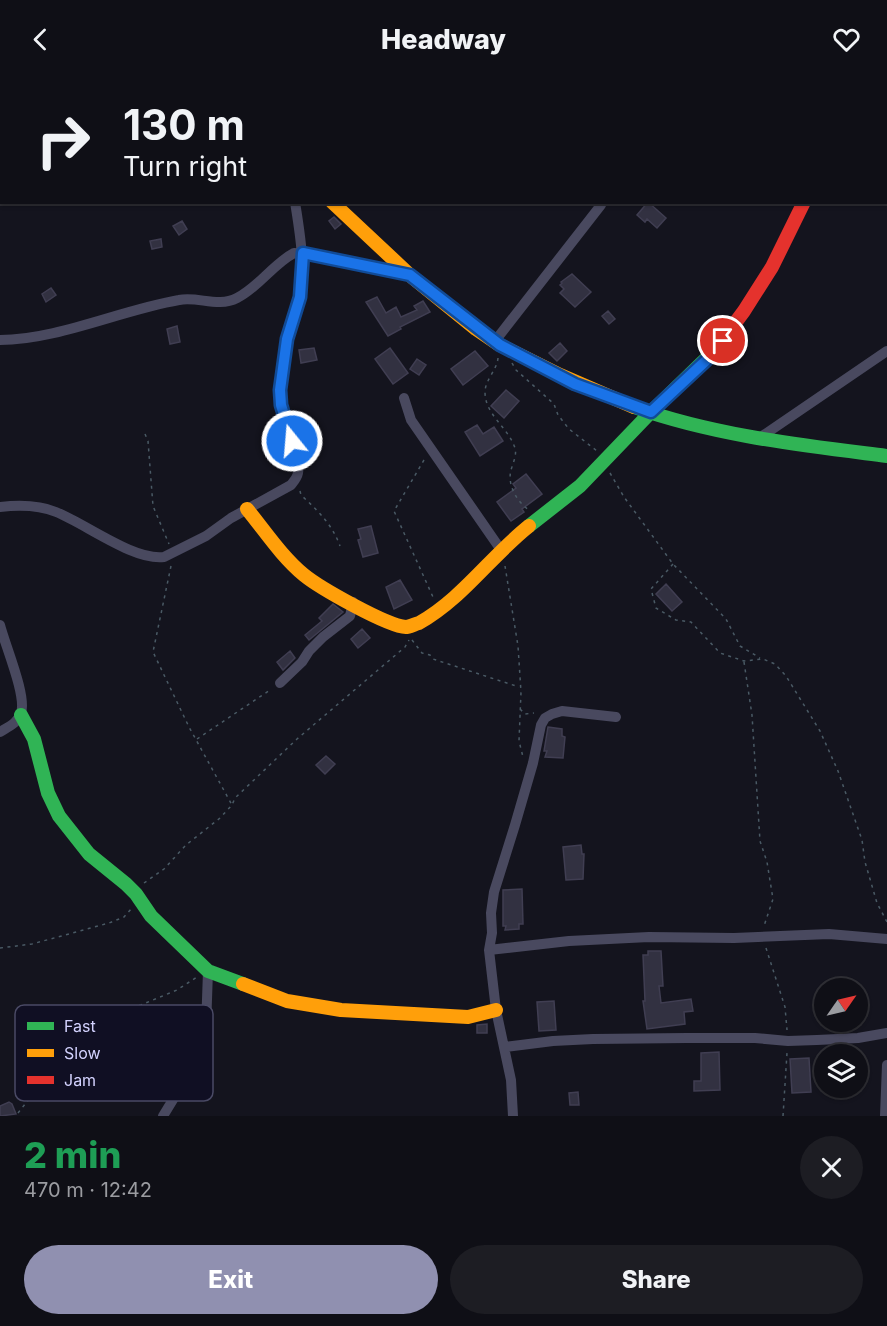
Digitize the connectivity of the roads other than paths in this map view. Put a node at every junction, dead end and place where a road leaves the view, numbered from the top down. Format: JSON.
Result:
{"nodes":[{"id":1,"x":295,"y":204,"type":"edge"},
{"id":2,"x":334,"y":204,"type":"edge"},
{"id":3,"x":803,"y":204,"type":"edge"},
{"id":4,"x":601,"y":205,"type":"dead end"},
{"id":5,"x":303,"y":253,"type":"junction"},
{"id":6,"x":410,"y":275,"type":"junction"},
{"id":7,"x":0,"y":340,"type":"edge"},
{"id":8,"x":498,"y":343,"type":"junction"},
{"id":9,"x":887,"y":351,"type":"edge"},
{"id":10,"x":404,"y":398,"type":"dead end"},
{"id":11,"x":651,"y":412,"type":"junction"},
{"id":12,"x":758,"y":439,"type":"junction"},
{"id":13,"x":887,"y":456,"type":"edge"},
{"id":14,"x":0,"y":507,"type":"edge"},
{"id":15,"x":247,"y":509,"type":"junction"},
{"id":16,"x":499,"y":553,"type":"junction"},
{"id":17,"x":353,"y":602,"type":"junction"},
{"id":18,"x":0,"y":625,"type":"edge"},
{"id":19,"x":280,"y":683,"type":"road end"},
{"id":20,"x":21,"y":715,"type":"junction"},
{"id":21,"x":616,"y":717,"type":"dead end"},
{"id":22,"x":0,"y":732,"type":"edge"},
{"id":23,"x":887,"y":939,"type":"edge"},
{"id":24,"x":489,"y":950,"type":"junction"},
{"id":25,"x":208,"y":971,"type":"junction"},
{"id":26,"x":207,"y":1005,"type":"edge"},
{"id":27,"x":496,"y":1010,"type":"junction"},
{"id":28,"x":887,"y":1033,"type":"edge"},
{"id":29,"x":505,"y":1047,"type":"junction"},
{"id":30,"x":887,"y":1065,"type":"edge"},
{"id":31,"x":172,"y":1101,"type":"edge"},
{"id":32,"x":163,"y":1116,"type":"edge"},
{"id":33,"x":513,"y":1116,"type":"edge"},
{"id":34,"x":885,"y":1116,"type":"edge"}],
"edges":[{"from":1,"to":5,"type":"street"},
{"from":2,"to":6,"type":"street"},
{"from":3,"to":11,"type":"street"},
{"from":4,"to":8,"type":"street"},
{"from":5,"to":6,"type":"street"},
{"from":5,"to":7,"type":"street"},
{"from":5,"to":15,"type":"street"},
{"from":6,"to":8,"type":"street"},
{"from":8,"to":11,"type":"street"},
{"from":9,"to":12,"type":"street"},
{"from":10,"to":16,"type":"street"},
{"from":11,"to":12,"type":"street"},
{"from":11,"to":16,"type":"street"},
{"from":12,"to":13,"type":"street"},
{"from":14,"to":15,"type":"street"},
{"from":15,"to":17,"type":"street"},
{"from":16,"to":17,"type":"street"},
{"from":17,"to":19,"type":"street"},
{"from":18,"to":20,"type":"street"},
{"from":20,"to":22,"type":"street"},
{"from":20,"to":25,"type":"street"},
{"from":21,"to":24,"type":"street"},
{"from":23,"to":24,"type":"street"},
{"from":24,"to":27,"type":"street"},
{"from":25,"to":26,"type":"street"},
{"from":25,"to":27,"type":"street"},
{"from":27,"to":29,"type":"street"},
{"from":28,"to":29,"type":"street"},
{"from":29,"to":33,"type":"street"},
{"from":30,"to":34,"type":"street"},
{"from":31,"to":32,"type":"street"}]}
